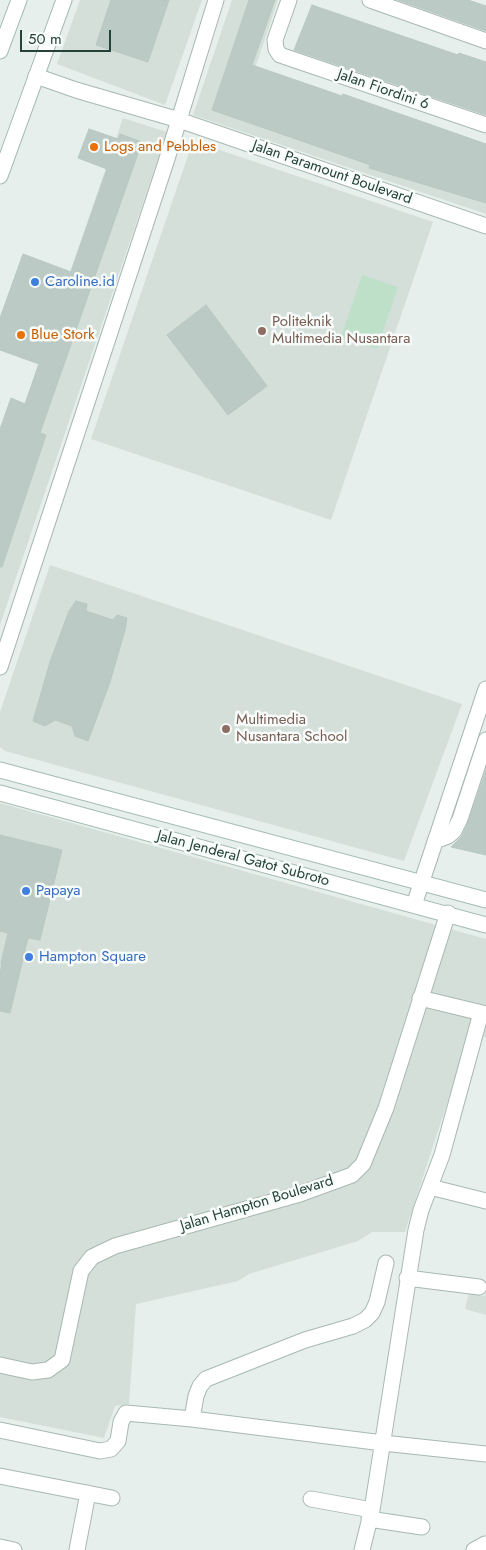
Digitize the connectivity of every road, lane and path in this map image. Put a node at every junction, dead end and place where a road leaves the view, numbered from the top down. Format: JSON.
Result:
{"nodes":[{"id":1,"x":19,"y":0,"type":"edge"},
{"id":2,"x":64,"y":0,"type":"edge"},
{"id":3,"x":216,"y":0,"type":"edge"},
{"id":4,"x":289,"y":0,"type":"edge"},
{"id":5,"x":370,"y":0,"type":"edge"},
{"id":6,"x":486,"y":41,"type":"edge"},
{"id":7,"x":0,"y":51,"type":"edge"},
{"id":8,"x":36,"y":76,"type":"junction"},
{"id":9,"x":179,"y":120,"type":"junction"},
{"id":10,"x":486,"y":125,"type":"edge"},
{"id":11,"x":0,"y":176,"type":"edge"},
{"id":12,"x":486,"y":226,"type":"edge"},
{"id":13,"x":0,"y":667,"type":"edge"},
{"id":14,"x":486,"y":689,"type":"edge"},
{"id":15,"x":486,"y":740,"type":"edge"},
{"id":16,"x":0,"y":770,"type":"edge"},
{"id":17,"x":0,"y":793,"type":"edge"},
{"id":18,"x":435,"y":841,"type":"junction"},
{"id":19,"x":421,"y":883,"type":"junction"},
{"id":20,"x":486,"y":900,"type":"edge"},
{"id":21,"x":414,"y":905,"type":"junction"},
{"id":22,"x":448,"y":914,"type":"junction"},
{"id":23,"x":486,"y":925,"type":"edge"},
{"id":24,"x":420,"y":998,"type":"junction"},
{"id":25,"x":484,"y":1014,"type":"edge"},
{"id":26,"x":430,"y":1186,"type":"junction"},
{"id":27,"x":486,"y":1201,"type":"edge"},
{"id":28,"x":386,"y":1263,"type":"dead end"},
{"id":29,"x":407,"y":1278,"type":"junction"},
{"id":30,"x":479,"y":1287,"type":"dead end"},
{"id":31,"x":0,"y":1365,"type":"edge"},
{"id":32,"x":192,"y":1419,"type":"junction"},
{"id":33,"x":0,"y":1430,"type":"edge"},
{"id":34,"x":383,"y":1443,"type":"junction"},
{"id":35,"x":486,"y":1454,"type":"edge"},
{"id":36,"x":0,"y":1476,"type":"edge"},
{"id":37,"x":88,"y":1493,"type":"junction"},
{"id":38,"x":112,"y":1498,"type":"dead end"},
{"id":39,"x":311,"y":1499,"type":"dead end"},
{"id":40,"x":371,"y":1514,"type":"junction"},
{"id":41,"x":422,"y":1528,"type":"dead end"},
{"id":42,"x":0,"y":1547,"type":"edge"},
{"id":43,"x":14,"y":1550,"type":"edge"},
{"id":44,"x":77,"y":1550,"type":"edge"},
{"id":45,"x":362,"y":1550,"type":"edge"}],
"edges":[{"from":1,"to":7,"type":"street"},
{"from":2,"to":8,"type":"street"},
{"from":3,"to":9,"type":"street"},
{"from":4,"to":10,"type":"street","name":"Jalan Fiordini 6"},
{"from":5,"to":6,"type":"street"},
{"from":8,"to":9,"type":"street","name":"Jalan Paramount Boulevard"},
{"from":8,"to":11,"type":"street"},
{"from":9,"to":12,"type":"street","name":"Jalan Paramount Boulevard"},
{"from":9,"to":13,"type":"street"},
{"from":14,"to":18,"type":"street"},
{"from":15,"to":18,"type":"street"},
{"from":16,"to":19,"type":"street","name":"Jalan Jenderal Gatot Subroto"},
{"from":17,"to":21,"type":"street","name":"Jalan Jenderal Gatot Subroto"},
{"from":18,"to":19,"type":"street"},
{"from":19,"to":20,"type":"street","name":"Jalan Jenderal Gatot Subroto"},
{"from":19,"to":21,"type":"street"},
{"from":21,"to":22,"type":"street","name":"Jalan Jenderal Gatot Subroto"},
{"from":22,"to":23,"type":"street","name":"Jalan Jenderal Gatot Subroto"},
{"from":22,"to":24,"type":"street","name":"Jalan Hampton Boulevard"},
{"from":24,"to":25,"type":"street"},
{"from":24,"to":31,"type":"street","name":"Jalan Hampton Boulevard"},
{"from":25,"to":26,"type":"street"},
{"from":26,"to":27,"type":"street"},
{"from":26,"to":29,"type":"street"},
{"from":28,"to":32,"type":"street"},
{"from":29,"to":30,"type":"street"},
{"from":29,"to":34,"type":"street"},
{"from":32,"to":33,"type":"street"},
{"from":32,"to":34,"type":"street"},
{"from":34,"to":35,"type":"street"},
{"from":34,"to":40,"type":"street"},
{"from":36,"to":37,"type":"street"},
{"from":37,"to":38,"type":"street"},
{"from":37,"to":44,"type":"street"},
{"from":39,"to":40,"type":"street"},
{"from":40,"to":41,"type":"street"},
{"from":40,"to":45,"type":"street"},
{"from":42,"to":43,"type":"street"}]}
